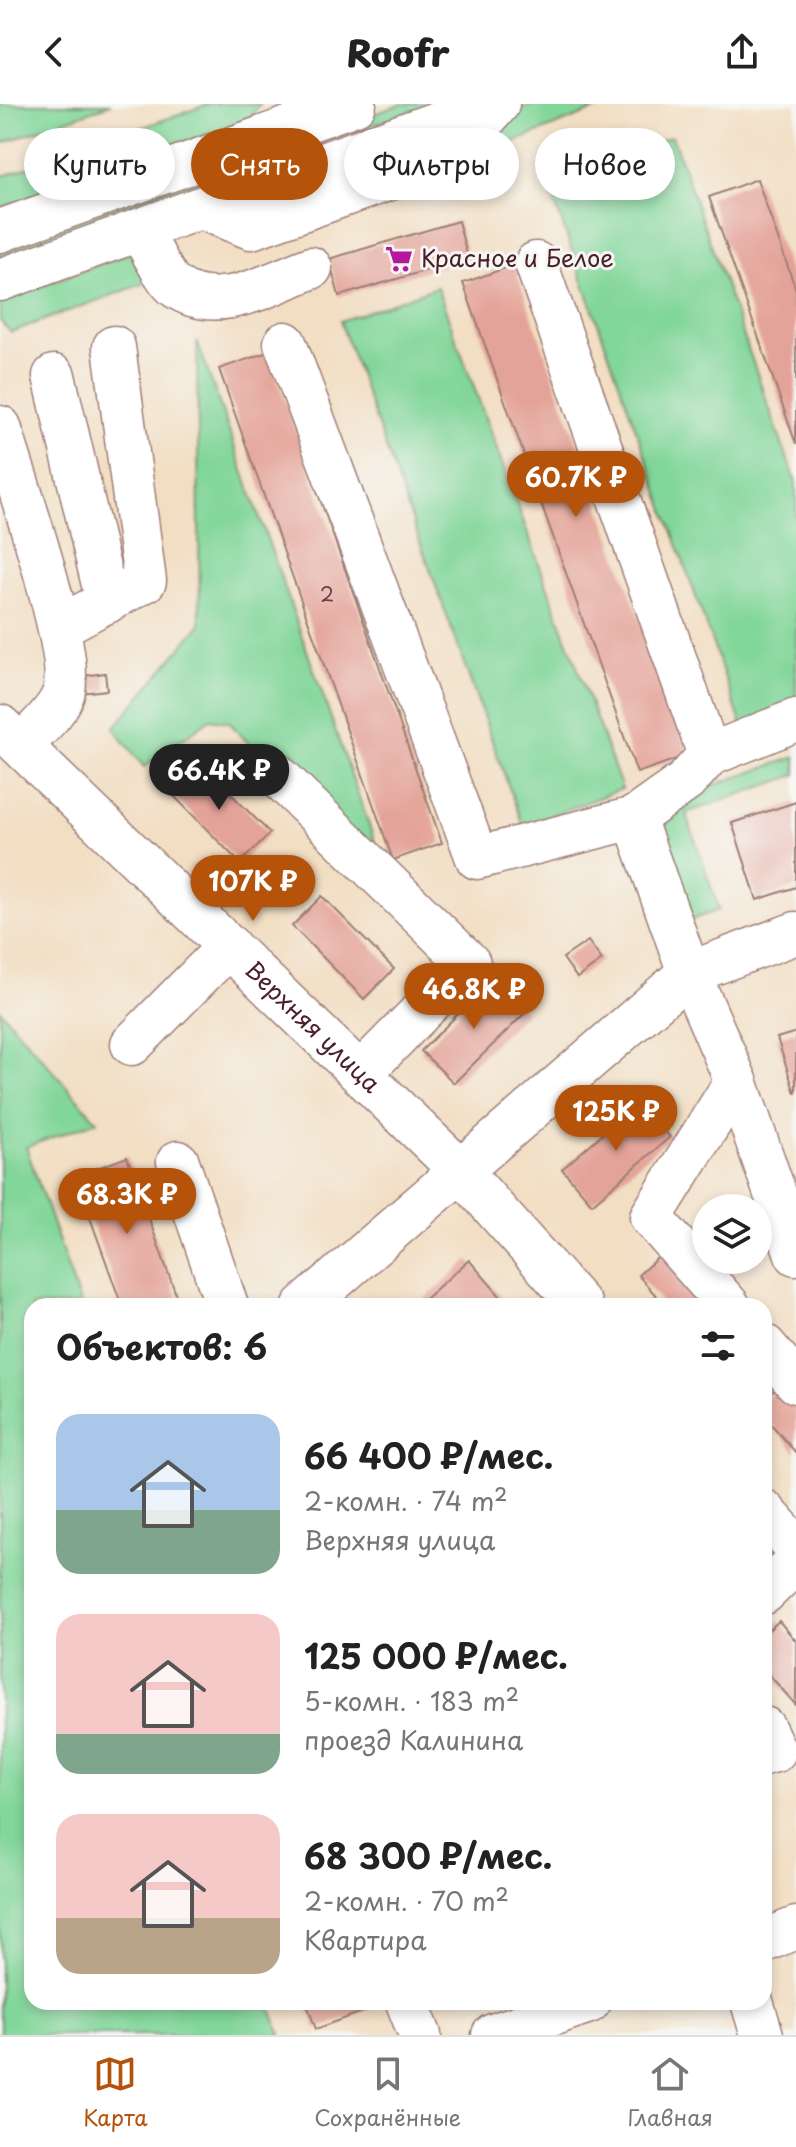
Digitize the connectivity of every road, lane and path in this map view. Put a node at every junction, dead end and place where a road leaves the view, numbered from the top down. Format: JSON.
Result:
{"nodes":[{"id":1,"x":355,"y":104,"type":"edge"},
{"id":2,"x":489,"y":104,"type":"edge"},
{"id":3,"x":498,"y":104,"type":"edge"},
{"id":4,"x":423,"y":128,"type":"edge"},
{"id":5,"x":344,"y":157,"type":"edge"},
{"id":6,"x":344,"y":189,"type":"edge"},
{"id":7,"x":339,"y":197,"type":"junction"},
{"id":8,"x":201,"y":208,"type":"junction"},
{"id":9,"x":140,"y":230,"type":"junction"},
{"id":10,"x":0,"y":231,"type":"edge"},
{"id":11,"x":536,"y":263,"type":"dead end"},
{"id":12,"x":311,"y":268,"type":"dead end"},
{"id":13,"x":0,"y":280,"type":"edge"},
{"id":14,"x":285,"y":343,"type":"dead end"},
{"id":15,"x":114,"y":347,"type":"dead end"},
{"id":16,"x":54,"y":376,"type":"dead end"},
{"id":17,"x":0,"y":427,"type":"edge"},
{"id":18,"x":107,"y":602,"type":"junction"},
{"id":19,"x":59,"y":627,"type":"junction"},
{"id":20,"x":796,"y":720,"type":"edge"},
{"id":21,"x":11,"y":735,"type":"edge"},
{"id":22,"x":709,"y":755,"type":"junction"},
{"id":23,"x":274,"y":772,"type":"dead end"},
{"id":24,"x":634,"y":818,"type":"junction"},
{"id":25,"x":796,"y":933,"type":"edge"},
{"id":26,"x":229,"y":946,"type":"junction"},
{"id":27,"x":689,"y":973,"type":"junction"},
{"id":28,"x":132,"y":1044,"type":"dead end"},
{"id":29,"x":361,"y":1073,"type":"junction"},
{"id":30,"x":736,"y":1081,"type":"junction"},
{"id":31,"x":178,"y":1162,"type":"dead end"},
{"id":32,"x":461,"y":1171,"type":"junction"},
{"id":33,"x":796,"y":1254,"type":"edge"},
{"id":34,"x":224,"y":1298,"type":"edge"},
{"id":35,"x":313,"y":1298,"type":"edge"},
{"id":36,"x":574,"y":1298,"type":"edge"},
{"id":37,"x":722,"y":1298,"type":"edge"},
{"id":38,"x":772,"y":1354,"type":"edge"},
{"id":39,"x":796,"y":1382,"type":"edge"},
{"id":40,"x":772,"y":1520,"type":"edge"},
{"id":41,"x":796,"y":1547,"type":"edge"},
{"id":42,"x":796,"y":1562,"type":"edge"},
{"id":43,"x":772,"y":1585,"type":"edge"},
{"id":44,"x":796,"y":1928,"type":"edge"},
{"id":45,"x":772,"y":1938,"type":"edge"},
{"id":46,"x":410,"y":2010,"type":"edge"},
{"id":47,"x":566,"y":2010,"type":"edge"},
{"id":48,"x":754,"y":2010,"type":"edge"},
{"id":49,"x":420,"y":2035,"type":"edge"},
{"id":50,"x":493,"y":2035,"type":"edge"},
{"id":51,"x":762,"y":2035,"type":"edge"}],
"edges":[{"from":1,"to":10,"type":"street"},
{"from":2,"to":4,"type":"street"},
{"from":3,"to":7,"type":"street"},
{"from":5,"to":8,"type":"street"},
{"from":6,"to":7,"type":"street"},
{"from":7,"to":8,"type":"street"},
{"from":8,"to":9,"type":"street"},
{"from":9,"to":12,"type":"street"},
{"from":9,"to":13,"type":"street"},
{"from":11,"to":22,"type":"street"},
{"from":14,"to":24,"type":"street"},
{"from":15,"to":18,"type":"street"},
{"from":16,"to":18,"type":"street"},
{"from":17,"to":19,"type":"street"},
{"from":18,"to":19,"type":"street"},
{"from":19,"to":21,"type":"street"},
{"from":20,"to":22,"type":"street"},
{"from":21,"to":26,"type":"street","name":"Верхняя улица"},
{"from":22,"to":24,"type":"street"},
{"from":23,"to":29,"type":"street"},
{"from":24,"to":27,"type":"street"},
{"from":25,"to":27,"type":"street"},
{"from":26,"to":28,"type":"street"},
{"from":26,"to":29,"type":"street","name":"Верхняя улица"},
{"from":27,"to":30,"type":"street"},
{"from":27,"to":32,"type":"street"},
{"from":29,"to":32,"type":"street","name":"Верхняя улица"},
{"from":30,"to":33,"type":"street"},
{"from":30,"to":37,"type":"street"},
{"from":31,"to":34,"type":"street"},
{"from":32,"to":35,"type":"street"},
{"from":32,"to":36,"type":"street","name":"Верхняя улица"},
{"from":38,"to":39,"type":"street"},
{"from":40,"to":41,"type":"street"},
{"from":42,"to":43,"type":"street"},
{"from":44,"to":45,"type":"street"},
{"from":46,"to":49,"type":"street"},
{"from":47,"to":50,"type":"street"},
{"from":48,"to":51,"type":"street"}]}
